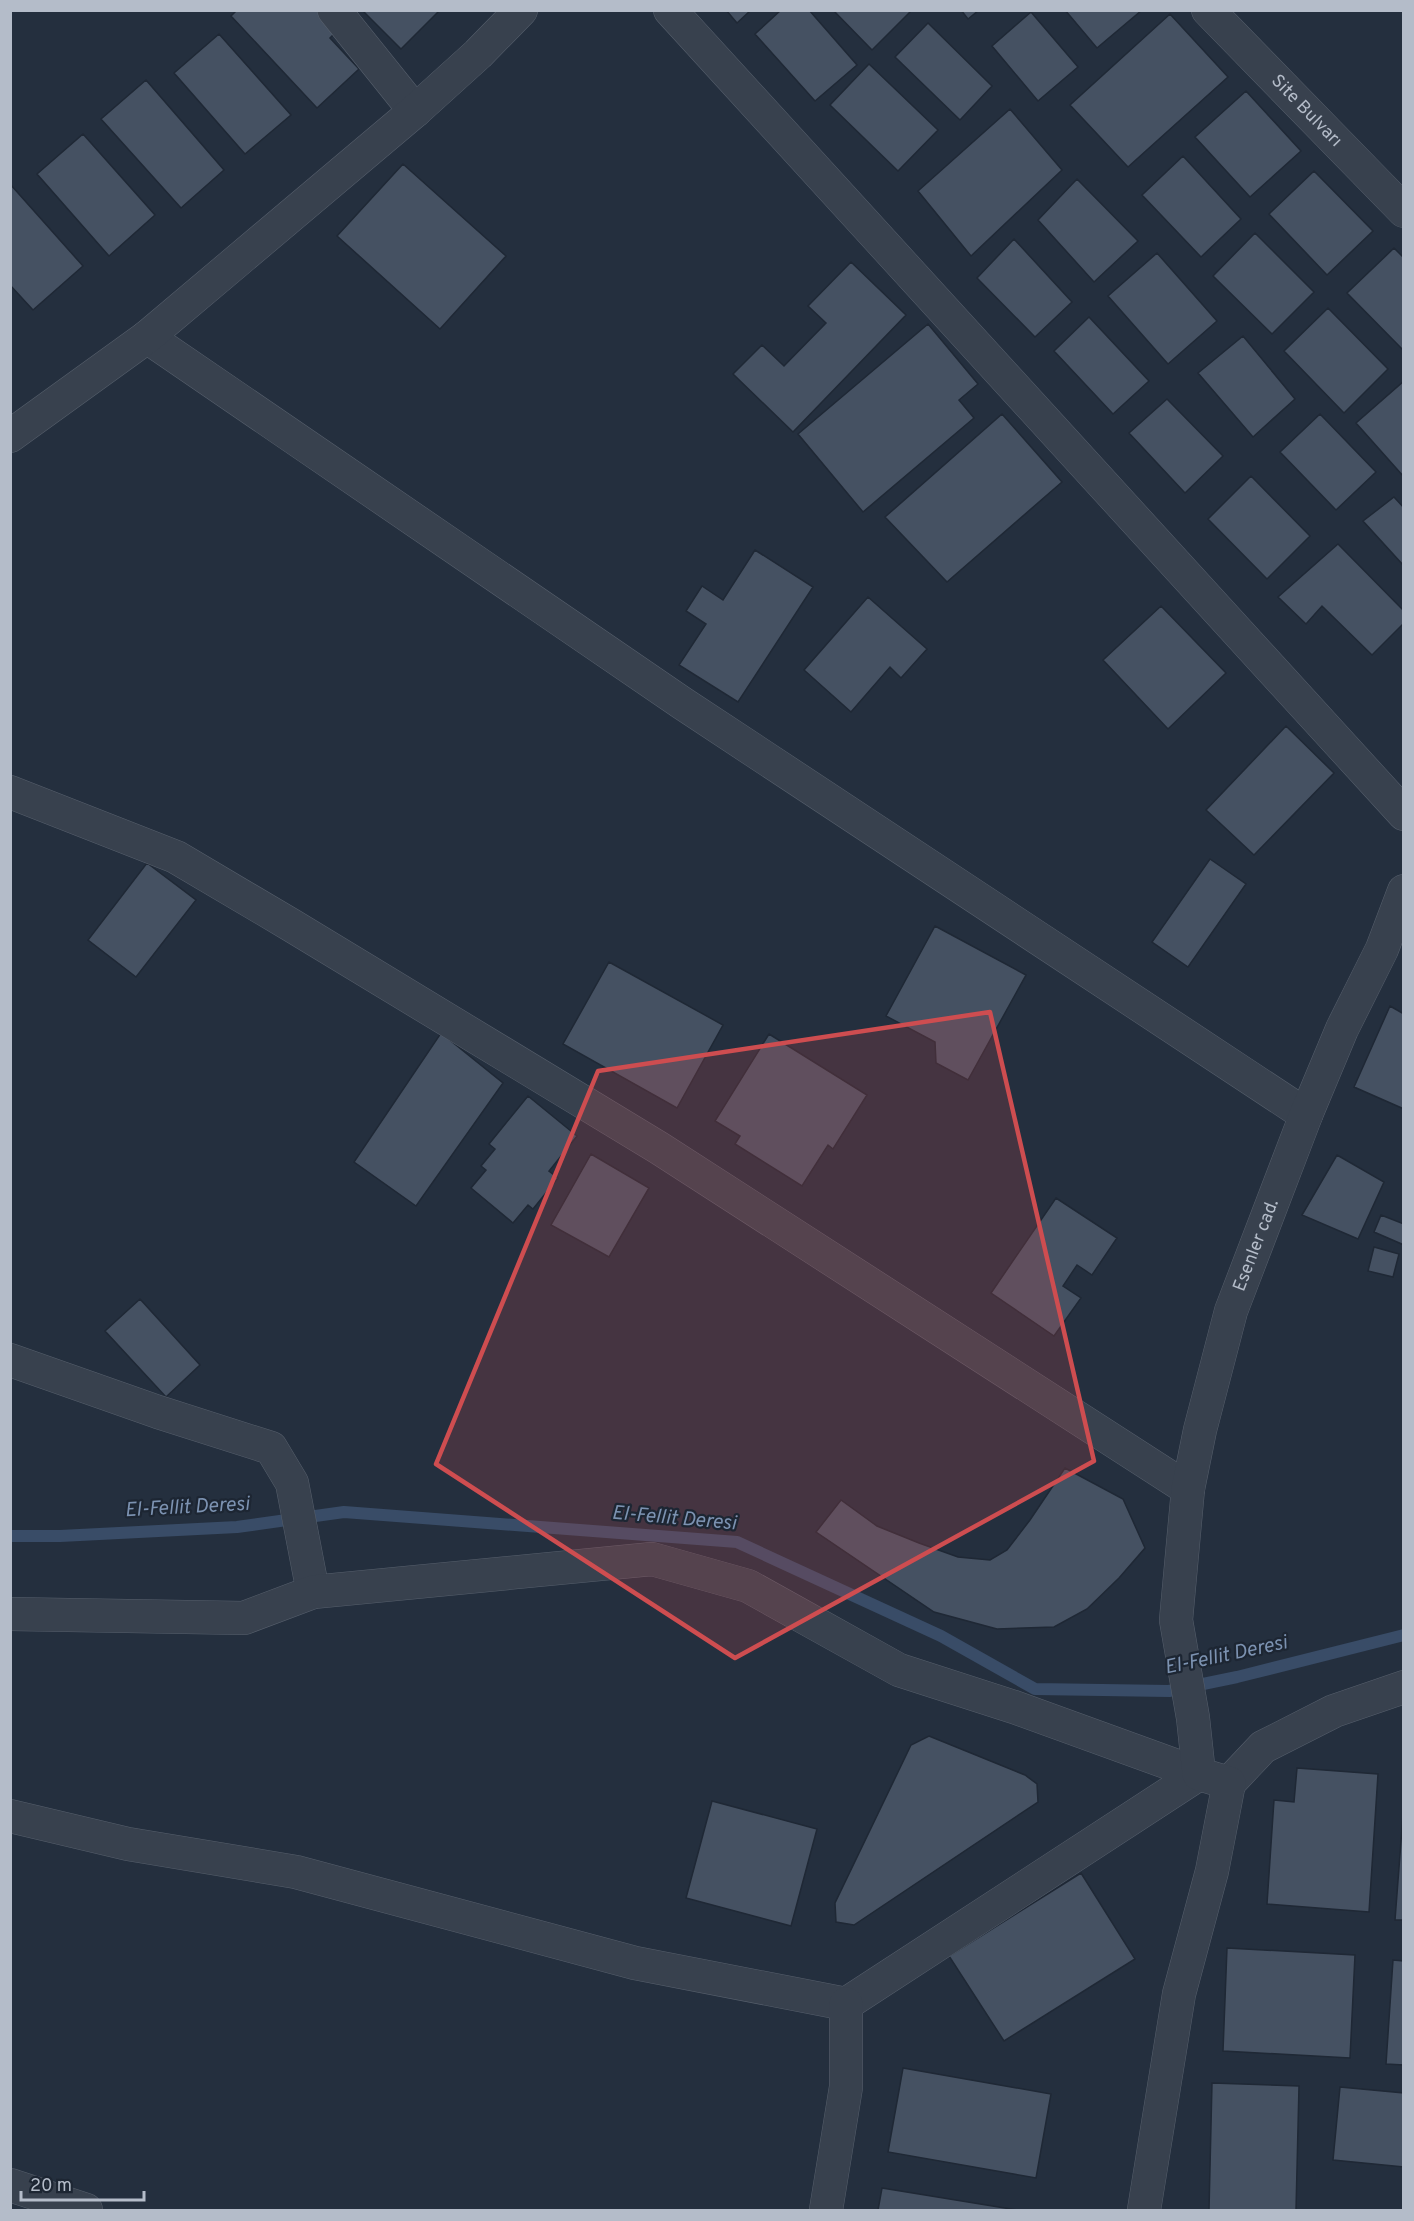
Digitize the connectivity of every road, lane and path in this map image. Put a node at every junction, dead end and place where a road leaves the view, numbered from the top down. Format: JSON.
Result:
{"nodes":[{"id":1,"x":334,"y":10,"type":"edge"},
{"id":2,"x":521,"y":10,"type":"edge"},
{"id":3,"x":670,"y":10,"type":"edge"},
{"id":4,"x":1208,"y":10,"type":"edge"},
{"id":5,"x":415,"y":111,"type":"junction"},
{"id":6,"x":1404,"y":211,"type":"edge"},
{"id":7,"x":147,"y":337,"type":"junction"},
{"id":8,"x":10,"y":436,"type":"edge"},
{"id":9,"x":10,"y":792,"type":"edge"},
{"id":10,"x":1404,"y":814,"type":"edge"},
{"id":11,"x":1404,"y":891,"type":"edge"},
{"id":12,"x":1393,"y":956,"type":"edge"},
{"id":13,"x":1306,"y":1115,"type":"junction"},
{"id":14,"x":10,"y":1360,"type":"edge"},
{"id":15,"x":1188,"y":1489,"type":"junction"},
{"id":16,"x":313,"y":1592,"type":"junction"},
{"id":17,"x":10,"y":1614,"type":"edge"},
{"id":18,"x":1404,"y":1687,"type":"edge"},
{"id":19,"x":1214,"y":1778,"type":"junction"},
{"id":20,"x":10,"y":1816,"type":"edge"},
{"id":21,"x":846,"y":2004,"type":"junction"},
{"id":22,"x":10,"y":2184,"type":"edge"},
{"id":23,"x":86,"y":2211,"type":"edge"},
{"id":24,"x":826,"y":2211,"type":"edge"},
{"id":25,"x":1144,"y":2211,"type":"edge"}],
"edges":[{"from":1,"to":5,"type":"street"},
{"from":2,"to":5,"type":"street"},
{"from":3,"to":10,"type":"street"},
{"from":4,"to":6,"type":"street","name":"Site Bulvarı"},
{"from":5,"to":7,"type":"street"},
{"from":7,"to":8,"type":"street"},
{"from":7,"to":13,"type":"street"},
{"from":9,"to":15,"type":"street"},
{"from":11,"to":12,"type":"street","name":"Esenler cad."},
{"from":12,"to":13,"type":"street","name":"Esenler cad."},
{"from":13,"to":15,"type":"street","name":"Esenler cad."},
{"from":14,"to":16,"type":"street"},
{"from":15,"to":19,"type":"street","name":"Esenler cad."},
{"from":16,"to":17,"type":"street"},
{"from":16,"to":19,"type":"street"},
{"from":18,"to":19,"type":"street"},
{"from":19,"to":21,"type":"street"},
{"from":19,"to":25,"type":"street","name":"Esenler cad."},
{"from":20,"to":21,"type":"street"},
{"from":21,"to":24,"type":"street"},
{"from":22,"to":23,"type":"street"}]}
